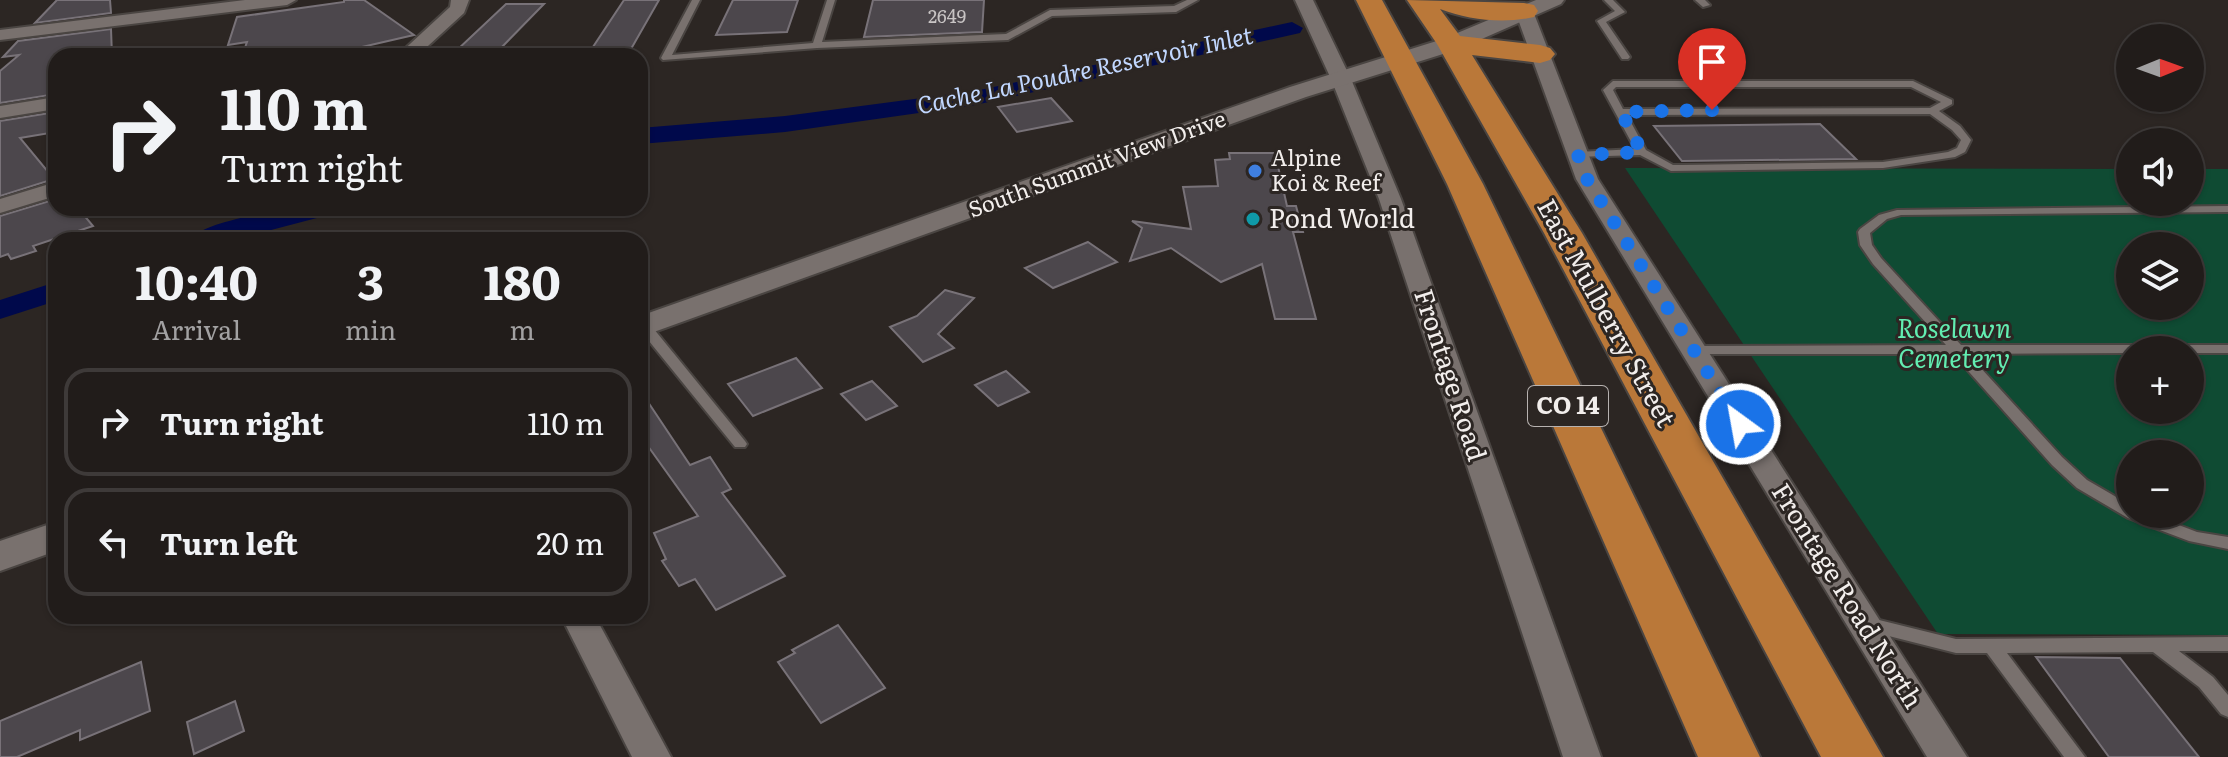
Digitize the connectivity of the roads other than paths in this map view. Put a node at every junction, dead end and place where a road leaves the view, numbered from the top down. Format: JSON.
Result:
{"nodes":[{"id":1,"x":146,"y":0,"type":"edge"},
{"id":2,"x":287,"y":0,"type":"edge"},
{"id":3,"x":460,"y":0,"type":"edge"},
{"id":4,"x":696,"y":0,"type":"edge"},
{"id":5,"x":831,"y":0,"type":"edge"},
{"id":6,"x":1049,"y":0,"type":"edge"},
{"id":7,"x":1194,"y":0,"type":"edge"},
{"id":8,"x":1304,"y":0,"type":"edge"},
{"id":9,"x":1369,"y":0,"type":"edge"},
{"id":10,"x":1420,"y":0,"type":"edge"},
{"id":11,"x":1441,"y":0,"type":"edge"},
{"id":12,"x":1554,"y":0,"type":"edge"},
{"id":13,"x":1608,"y":0,"type":"edge"},
{"id":14,"x":1524,"y":11,"type":"junction"},
{"id":15,"x":1050,"y":13,"type":"junction"},
{"id":16,"x":134,"y":20,"type":"junction"},
{"id":17,"x":0,"y":35,"type":"edge"},
{"id":18,"x":1451,"y":44,"type":"junction"},
{"id":19,"x":817,"y":45,"type":"junction"},
{"id":20,"x":411,"y":48,"type":"edge"},
{"id":21,"x":1540,"y":54,"type":"junction"},
{"id":22,"x":1625,"y":57,"type":"dead end"},
{"id":23,"x":1400,"y":59,"type":"junction"},
{"id":24,"x":1341,"y":79,"type":"junction"},
{"id":25,"x":48,"y":104,"type":"edge"},
{"id":26,"x":1932,"y":111,"type":"junction"},
{"id":27,"x":0,"y":112,"type":"edge"},
{"id":28,"x":1621,"y":112,"type":"junction"},
{"id":29,"x":1642,"y":152,"type":"junction"},
{"id":30,"x":1578,"y":155,"type":"junction"},
{"id":31,"x":48,"y":191,"type":"edge"},
{"id":32,"x":0,"y":206,"type":"edge"},
{"id":33,"x":2228,"y":209,"type":"edge"},
{"id":34,"x":648,"y":324,"type":"edge"},
{"id":35,"x":648,"y":333,"type":"edge"},
{"id":36,"x":2228,"y":349,"type":"edge"},
{"id":37,"x":1693,"y":350,"type":"junction"},
{"id":38,"x":1957,"y":350,"type":"junction"},
{"id":39,"x":740,"y":444,"type":"dead end"},
{"id":40,"x":2116,"y":504,"type":"edge"},
{"id":41,"x":2171,"y":528,"type":"edge"},
{"id":42,"x":48,"y":539,"type":"edge"},
{"id":43,"x":2228,"y":543,"type":"edge"},
{"id":44,"x":0,"y":556,"type":"edge"},
{"id":45,"x":1864,"y":623,"type":"junction"},
{"id":46,"x":582,"y":624,"type":"edge"},
{"id":47,"x":2157,"y":644,"type":"junction"},
{"id":48,"x":2228,"y":644,"type":"edge"},
{"id":49,"x":1992,"y":646,"type":"junction"},
{"id":50,"x":2228,"y":709,"type":"edge"},
{"id":51,"x":652,"y":757,"type":"edge"},
{"id":52,"x":1582,"y":757,"type":"edge"},
{"id":53,"x":1729,"y":757,"type":"edge"},
{"id":54,"x":1852,"y":757,"type":"edge"},
{"id":55,"x":1948,"y":757,"type":"edge"},
{"id":56,"x":2075,"y":757,"type":"edge"}],
"edges":[{"from":1,"to":16,"type":"street"},
{"from":2,"to":16,"type":"street"},
{"from":3,"to":20,"type":"street"},
{"from":4,"to":19,"type":"lane"},
{"from":5,"to":19,"type":"lane"},
{"from":6,"to":15,"type":"lane"},
{"from":7,"to":15,"type":"lane"},
{"from":8,"to":24,"type":"street","name":"Frontage Road"},
{"from":9,"to":23,"type":"highway","number":"CO 14"},
{"from":10,"to":18,"type":"highway","name":"East Mulberry Street","number":"CO 14"},
{"from":11,"to":14,"type":"highway"},
{"from":12,"to":14,"type":"street","name":"South Summit View Drive"},
{"from":13,"to":22,"type":"lane"},
{"from":14,"to":18,"type":"street","name":"South Summit View Drive"},
{"from":14,"to":21,"type":"street","name":"Frontage Road North"},
{"from":15,"to":19,"type":"lane"},
{"from":16,"to":17,"type":"street"},
{"from":18,"to":21,"type":"highway"},
{"from":18,"to":23,"type":"street","name":"South Summit View Drive"},
{"from":18,"to":54,"type":"highway","name":"East Mulberry Street","number":"CO 14"},
{"from":21,"to":30,"type":"street","name":"Frontage Road North"},
{"from":23,"to":24,"type":"street","name":"South Summit View Drive"},
{"from":23,"to":53,"type":"highway","number":"CO 14"},
{"from":24,"to":34,"type":"street","name":"South Summit View Drive"},
{"from":24,"to":52,"type":"street","name":"Frontage Road"},
{"from":25,"to":27,"type":"street"},
{"from":26,"to":28,"type":"lane"},
{"from":26,"to":28,"type":"lane"},
{"from":26,"to":29,"type":"lane"},
{"from":28,"to":29,"type":"lane"},
{"from":29,"to":30,"type":"lane"},
{"from":30,"to":37,"type":"street","name":"Frontage Road North"},
{"from":31,"to":32,"type":"street"},
{"from":33,"to":38,"type":"lane"},
{"from":35,"to":39,"type":"lane"},
{"from":36,"to":38,"type":"lane"},
{"from":37,"to":38,"type":"lane"},
{"from":37,"to":45,"type":"street","name":"Frontage Road North"},
{"from":38,"to":40,"type":"lane"},
{"from":41,"to":43,"type":"lane"},
{"from":42,"to":44,"type":"street"},
{"from":45,"to":49,"type":"lane"},
{"from":45,"to":55,"type":"street","name":"Frontage Road North"},
{"from":46,"to":51,"type":"street"},
{"from":47,"to":48,"type":"lane"},
{"from":47,"to":49,"type":"lane"},
{"from":47,"to":50,"type":"lane"},
{"from":49,"to":56,"type":"lane"}]}
